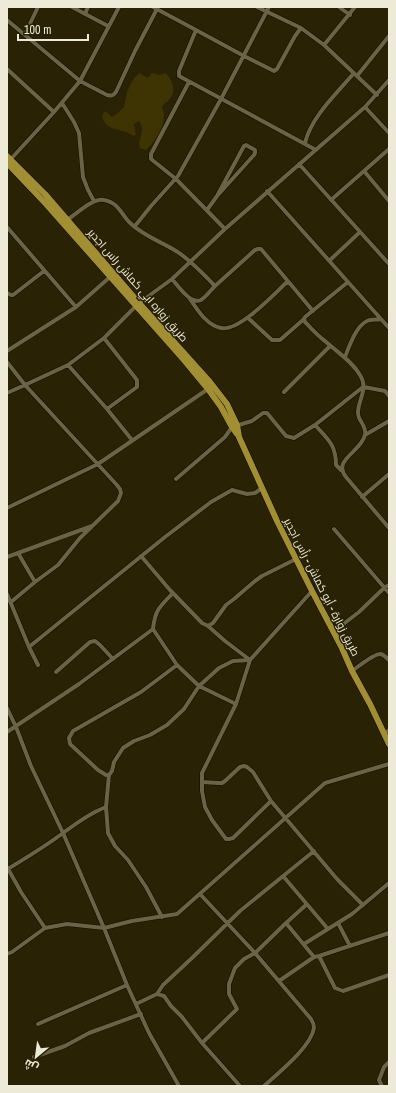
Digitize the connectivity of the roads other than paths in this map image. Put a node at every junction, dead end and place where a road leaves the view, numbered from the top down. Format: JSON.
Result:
{"nodes":[{"id":1,"x":38,"y":7,"type":"edge"},
{"id":2,"x":72,"y":7,"type":"edge"},
{"id":3,"x":88,"y":7,"type":"edge"},
{"id":4,"x":119,"y":7,"type":"edge"},
{"id":5,"x":257,"y":7,"type":"edge"},
{"id":6,"x":340,"y":7,"type":"edge"},
{"id":7,"x":355,"y":7,"type":"edge"},
{"id":8,"x":156,"y":8,"type":"edge"},
{"id":9,"x":268,"y":9,"type":"edge"},
{"id":10,"x":85,"y":14,"type":"junction"},
{"id":11,"x":350,"y":15,"type":"junction"},
{"id":12,"x":7,"y":20,"type":"edge"},
{"id":13,"x":108,"y":26,"type":"junction"},
{"id":14,"x":301,"y":28,"type":"junction"},
{"id":15,"x":196,"y":30,"type":"junction"},
{"id":16,"x":24,"y":34,"type":"junction"},
{"id":17,"x":389,"y":36,"type":"edge"},
{"id":18,"x":324,"y":45,"type":"junction"},
{"id":19,"x":244,"y":56,"type":"junction"},
{"id":20,"x":7,"y":69,"type":"edge"},
{"id":21,"x":356,"y":74,"type":"junction"},
{"id":22,"x":389,"y":80,"type":"edge"},
{"id":23,"x":80,"y":81,"type":"junction"},
{"id":24,"x":189,"y":82,"type":"junction"},
{"id":25,"x":377,"y":95,"type":"junction"},
{"id":26,"x":221,"y":99,"type":"junction"},
{"id":27,"x":62,"y":103,"type":"junction"},
{"id":28,"x":365,"y":107,"type":"junction"},
{"id":29,"x":54,"y":112,"type":"junction"},
{"id":30,"x":389,"y":133,"type":"edge"},
{"id":31,"x":305,"y":143,"type":"junction"},
{"id":32,"x":389,"y":149,"type":"edge"},
{"id":33,"x":316,"y":150,"type":"junction"},
{"id":34,"x":8,"y":159,"type":"edge"},
{"id":35,"x":299,"y":164,"type":"junction"},
{"id":36,"x":364,"y":171,"type":"junction"},
{"id":37,"x":176,"y":179,"type":"junction"},
{"id":38,"x":268,"y":191,"type":"junction"},
{"id":39,"x":217,"y":196,"type":"junction"},
{"id":40,"x":331,"y":200,"type":"junction"},
{"id":41,"x":94,"y":201,"type":"junction"},
{"id":42,"x":389,"y":201,"type":"edge"},
{"id":43,"x":207,"y":210,"type":"junction"},
{"id":44,"x":67,"y":220,"type":"junction"},
{"id":45,"x":135,"y":226,"type":"junction"},
{"id":46,"x":7,"y":227,"type":"edge"},
{"id":47,"x":225,"y":229,"type":"junction"},
{"id":48,"x":360,"y":232,"type":"junction"},
{"id":49,"x":329,"y":260,"type":"junction"},
{"id":50,"x":191,"y":262,"type":"junction"},
{"id":51,"x":389,"y":264,"type":"edge"},
{"id":52,"x":44,"y":271,"type":"junction"},
{"id":53,"x":110,"y":277,"type":"junction"},
{"id":54,"x":172,"y":279,"type":"junction"},
{"id":55,"x":288,"y":281,"type":"junction"},
{"id":56,"x":348,"y":282,"type":"junction"},
{"id":57,"x":215,"y":286,"type":"junction"},
{"id":58,"x":7,"y":292,"type":"edge"},
{"id":59,"x":190,"y":299,"type":"junction"},
{"id":60,"x":137,"y":304,"type":"junction"},
{"id":61,"x":76,"y":307,"type":"junction"},
{"id":62,"x":313,"y":311,"type":"junction"},
{"id":63,"x":248,"y":318,"type":"junction"},
{"id":64,"x":304,"y":319,"type":"junction"},
{"id":65,"x":381,"y":319,"type":"junction"},
{"id":66,"x":389,"y":328,"type":"edge"},
{"id":67,"x":104,"y":338,"type":"junction"},
{"id":68,"x":330,"y":346,"type":"junction"},
{"id":69,"x":7,"y":351,"type":"edge"},
{"id":70,"x":345,"y":357,"type":"junction"},
{"id":71,"x":7,"y":362,"type":"edge"},
{"id":72,"x":68,"y":365,"type":"junction"},
{"id":73,"x":25,"y":385,"type":"junction"},
{"id":74,"x":364,"y":387,"type":"junction"},
{"id":75,"x":208,"y":389,"type":"junction"},
{"id":76,"x":284,"y":392,"type":"dead end"},
{"id":77,"x":7,"y":393,"type":"edge"},
{"id":78,"x":389,"y":396,"type":"edge"},
{"id":79,"x":224,"y":406,"type":"junction"},
{"id":80,"x":107,"y":409,"type":"junction"},
{"id":81,"x":389,"y":421,"type":"edge"},
{"id":82,"x":315,"y":425,"type":"junction"},
{"id":83,"x":234,"y":426,"type":"junction"},
{"id":84,"x":365,"y":435,"type":"junction"},
{"id":85,"x":240,"y":437,"type":"joint"},
{"id":86,"x":132,"y":440,"type":"junction"},
{"id":87,"x":98,"y":464,"type":"junction"},
{"id":88,"x":341,"y":470,"type":"junction"},
{"id":89,"x":389,"y":474,"type":"edge"},
{"id":90,"x":176,"y":478,"type":"dead end"},
{"id":91,"x":262,"y":488,"type":"junction"},
{"id":92,"x":362,"y":497,"type":"junction"},
{"id":93,"x":7,"y":508,"type":"edge"},
{"id":94,"x":94,"y":525,"type":"junction"},
{"id":95,"x":389,"y":528,"type":"edge"},
{"id":96,"x":334,"y":529,"type":"dead end"},
{"id":97,"x":18,"y":553,"type":"junction"},
{"id":98,"x":141,"y":556,"type":"junction"},
{"id":99,"x":7,"y":557,"type":"edge"},
{"id":100,"x":296,"y":559,"type":"junction"},
{"id":101,"x":35,"y":582,"type":"junction"},
{"id":102,"x":389,"y":584,"type":"edge"},
{"id":103,"x":384,"y":588,"type":"junction"},
{"id":104,"x":312,"y":591,"type":"junction"},
{"id":105,"x":172,"y":593,"type":"junction"},
{"id":106,"x":389,"y":593,"type":"edge"},
{"id":107,"x":7,"y":594,"type":"edge"},
{"id":108,"x":11,"y":602,"type":"junction"},
{"id":109,"x":208,"y":626,"type":"junction"},
{"id":110,"x":153,"y":629,"type":"junction"},
{"id":111,"x":333,"y":632,"type":"junction"},
{"id":112,"x":29,"y":647,"type":"junction"},
{"id":113,"x":113,"y":659,"type":"junction"},
{"id":114,"x":250,"y":660,"type":"junction"},
{"id":115,"x":389,"y":660,"type":"edge"},
{"id":116,"x":38,"y":665,"type":"dead end"},
{"id":117,"x":177,"y":665,"type":"junction"},
{"id":118,"x":352,"y":671,"type":"junction"},
{"id":119,"x":56,"y":672,"type":"dead end"},
{"id":120,"x":199,"y":686,"type":"junction"},
{"id":121,"x":236,"y":704,"type":"junction"},
{"id":122,"x":7,"y":708,"type":"edge"},
{"id":123,"x":16,"y":727,"type":"junction"},
{"id":124,"x":7,"y":732,"type":"edge"},
{"id":125,"x":386,"y":732,"type":"edge"},
{"id":126,"x":389,"y":744,"type":"edge"},
{"id":127,"x":389,"y":764,"type":"edge"},
{"id":128,"x":109,"y":775,"type":"junction"},
{"id":129,"x":202,"y":782,"type":"junction"},
{"id":130,"x":271,"y":801,"type":"junction"},
{"id":131,"x":106,"y":807,"type":"junction"},
{"id":132,"x":286,"y":818,"type":"junction"},
{"id":133,"x":63,"y":833,"type":"junction"},
{"id":134,"x":314,"y":851,"type":"junction"},
{"id":135,"x":8,"y":868,"type":"edge"},
{"id":136,"x":283,"y":876,"type":"junction"},
{"id":137,"x":389,"y":883,"type":"edge"},
{"id":138,"x":200,"y":894,"type":"junction"},
{"id":139,"x":306,"y":904,"type":"junction"},
{"id":140,"x":363,"y":905,"type":"junction"},
{"id":141,"x":162,"y":917,"type":"junction"},
{"id":142,"x":338,"y":922,"type":"junction"},
{"id":143,"x":227,"y":923,"type":"junction"},
{"id":144,"x":286,"y":923,"type":"junction"},
{"id":145,"x":44,"y":928,"type":"junction"},
{"id":146,"x":104,"y":928,"type":"junction"},
{"id":147,"x":328,"y":929,"type":"junction"},
{"id":148,"x":389,"y":933,"type":"edge"},
{"id":149,"x":304,"y":944,"type":"junction"},
{"id":150,"x":350,"y":946,"type":"junction"},
{"id":151,"x":255,"y":953,"type":"junction"},
{"id":152,"x":7,"y":954,"type":"edge"},
{"id":153,"x":319,"y":956,"type":"junction"},
{"id":154,"x":314,"y":957,"type":"junction"},
{"id":155,"x":389,"y":975,"type":"edge"},
{"id":156,"x":279,"y":981,"type":"junction"},
{"id":157,"x":127,"y":985,"type":"junction"},
{"id":158,"x":157,"y":994,"type":"junction"},
{"id":159,"x":136,"y":1004,"type":"junction"},
{"id":160,"x":141,"y":1014,"type":"junction"},
{"id":161,"x":38,"y":1024,"type":"dead end"},
{"id":162,"x":202,"y":1043,"type":"junction"},
{"id":163,"x":34,"y":1057,"type":"dead end"},
{"id":164,"x":389,"y":1062,"type":"edge"},
{"id":165,"x":179,"y":1086,"type":"edge"},
{"id":166,"x":240,"y":1086,"type":"edge"},
{"id":167,"x":264,"y":1086,"type":"edge"},
{"id":168,"x":382,"y":1086,"type":"edge"}],
"edges":[{"from":1,"to":16,"type":"street"},
{"from":2,"to":10,"type":"street"},
{"from":3,"to":10,"type":"street"},
{"from":4,"to":13,"type":"street"},
{"from":5,"to":9,"type":"street"},
{"from":6,"to":11,"type":"street"},
{"from":7,"to":11,"type":"street"},
{"from":8,"to":15,"type":"street"},
{"from":8,"to":23,"type":"street"},
{"from":9,"to":14,"type":"street"},
{"from":9,"to":19,"type":"street"},
{"from":10,"to":13,"type":"street"},
{"from":11,"to":18,"type":"street"},
{"from":12,"to":16,"type":"street"},
{"from":13,"to":23,"type":"street"},
{"from":14,"to":18,"type":"street"},
{"from":14,"to":19,"type":"street"},
{"from":15,"to":19,"type":"street"},
{"from":15,"to":24,"type":"street"},
{"from":16,"to":23,"type":"street"},
{"from":17,"to":21,"type":"street"},
{"from":18,"to":21,"type":"street"},
{"from":19,"to":26,"type":"street"},
{"from":20,"to":29,"type":"street"},
{"from":21,"to":25,"type":"street"},
{"from":21,"to":31,"type":"street"},
{"from":22,"to":25,"type":"street"},
{"from":23,"to":27,"type":"street"},
{"from":24,"to":26,"type":"street"},
{"from":24,"to":37,"type":"street"},
{"from":25,"to":28,"type":"street"},
{"from":26,"to":31,"type":"street"},
{"from":26,"to":37,"type":"street"},
{"from":27,"to":29,"type":"street"},
{"from":27,"to":41,"type":"street"},
{"from":28,"to":30,"type":"street"},
{"from":28,"to":33,"type":"street"},
{"from":29,"to":34,"type":"street"},
{"from":31,"to":33,"type":"street"},
{"from":32,"to":36,"type":"street"},
{"from":33,"to":35,"type":"street"},
{"from":34,"to":44,"type":"main road","name":"طريق زواره ابي كماش راس اجدير"},
{"from":34,"to":53,"type":"main road"},
{"from":35,"to":38,"type":"street"},
{"from":35,"to":40,"type":"street"},
{"from":36,"to":40,"type":"street"},
{"from":36,"to":42,"type":"street"},
{"from":37,"to":43,"type":"street"},
{"from":37,"to":45,"type":"street"},
{"from":38,"to":47,"type":"street"},
{"from":38,"to":49,"type":"street"},
{"from":39,"to":39,"type":"street"},
{"from":39,"to":43,"type":"street"},
{"from":40,"to":48,"type":"street"},
{"from":41,"to":44,"type":"street"},
{"from":41,"to":45,"type":"street"},
{"from":43,"to":47,"type":"street"},
{"from":44,"to":60,"type":"main road","name":"طريق زواره ابي كماش راس اجدير"},
{"from":45,"to":50,"type":"street"},
{"from":46,"to":52,"type":"street"},
{"from":47,"to":50,"type":"street"},
{"from":48,"to":49,"type":"street"},
{"from":48,"to":51,"type":"street"},
{"from":49,"to":56,"type":"street"},
{"from":50,"to":54,"type":"street"},
{"from":50,"to":57,"type":"street"},
{"from":52,"to":58,"type":"street"},
{"from":52,"to":61,"type":"street"},
{"from":53,"to":60,"type":"main road"},
{"from":53,"to":61,"type":"street"},
{"from":54,"to":59,"type":"street"},
{"from":54,"to":60,"type":"street"},
{"from":55,"to":57,"type":"street"},
{"from":55,"to":62,"type":"street"},
{"from":55,"to":63,"type":"street"},
{"from":56,"to":62,"type":"street"},
{"from":56,"to":65,"type":"street"},
{"from":57,"to":59,"type":"street"},
{"from":59,"to":63,"type":"street"},
{"from":60,"to":67,"type":"street"},
{"from":60,"to":75,"type":"main road"},
{"from":60,"to":79,"type":"main road","name":"طريق زواره ابي كماش راس اجدير"},
{"from":61,"to":69,"type":"street"},
{"from":62,"to":64,"type":"street"},
{"from":63,"to":64,"type":"street"},
{"from":64,"to":68,"type":"street"},
{"from":65,"to":66,"type":"street"},
{"from":65,"to":70,"type":"street"},
{"from":67,"to":72,"type":"street"},
{"from":67,"to":80,"type":"street"},
{"from":68,"to":70,"type":"street"},
{"from":68,"to":76,"type":"street"},
{"from":70,"to":74,"type":"street"},
{"from":71,"to":73,"type":"street"},
{"from":72,"to":73,"type":"street"},
{"from":72,"to":80,"type":"street"},
{"from":73,"to":77,"type":"street"},
{"from":73,"to":87,"type":"street"},
{"from":74,"to":78,"type":"street"},
{"from":74,"to":82,"type":"street"},
{"from":74,"to":84,"type":"street"},
{"from":75,"to":79,"type":"main road"},
{"from":75,"to":86,"type":"street"},
{"from":79,"to":83,"type":"main road","name":"طريق زواره ابي كماش راس اجدير"},
{"from":80,"to":86,"type":"street"},
{"from":81,"to":84,"type":"street"},
{"from":82,"to":83,"type":"street"},
{"from":82,"to":88,"type":"street"},
{"from":83,"to":85,"type":"main road","name":"طريق زواره ابي كماش راس اجدير"},
{"from":83,"to":90,"type":"street"},
{"from":84,"to":88,"type":"street"},
{"from":85,"to":91,"type":"main road","name":"طريق زوارة - أبو كماش - رأس اجدير"},
{"from":86,"to":87,"type":"street"},
{"from":87,"to":93,"type":"street"},
{"from":87,"to":94,"type":"street"},
{"from":88,"to":92,"type":"street"},
{"from":89,"to":92,"type":"street"},
{"from":91,"to":98,"type":"street"},
{"from":91,"to":100,"type":"main road","name":"طريق زوارة - أبو كماش - رأس اجدير"},
{"from":92,"to":95,"type":"street"},
{"from":94,"to":97,"type":"street"},
{"from":94,"to":101,"type":"street"},
{"from":96,"to":103,"type":"street"},
{"from":97,"to":99,"type":"street"},
{"from":97,"to":101,"type":"street"},
{"from":98,"to":105,"type":"street"},
{"from":98,"to":112,"type":"street"},
{"from":100,"to":104,"type":"main road","name":"طريق زوارة - أبو كماش - رأس اجدير"},
{"from":100,"to":109,"type":"street"},
{"from":101,"to":108,"type":"street"},
{"from":102,"to":103,"type":"street"},
{"from":103,"to":106,"type":"street"},
{"from":103,"to":111,"type":"street"},
{"from":104,"to":111,"type":"main road","name":"طريق زوارة - أبو كماش - رأس اجدير"},
{"from":104,"to":114,"type":"street"},
{"from":105,"to":109,"type":"street"},
{"from":105,"to":110,"type":"street"},
{"from":107,"to":108,"type":"street"},
{"from":108,"to":112,"type":"street"},
{"from":109,"to":114,"type":"street"},
{"from":110,"to":113,"type":"street"},
{"from":110,"to":117,"type":"street"},
{"from":111,"to":118,"type":"main road","name":"طريق زوارة - أبو كماش - رأس اجدير"},
{"from":112,"to":116,"type":"street"},
{"from":113,"to":119,"type":"street"},
{"from":113,"to":123,"type":"street"},
{"from":114,"to":120,"type":"street"},
{"from":114,"to":121,"type":"street"},
{"from":115,"to":118,"type":"street"},
{"from":117,"to":120,"type":"street"},
{"from":117,"to":128,"type":"street"},
{"from":118,"to":125,"type":"main road","name":"طريق زوارة - أبو كماش - رأس اجدير"},
{"from":120,"to":121,"type":"street"},
{"from":120,"to":128,"type":"street"},
{"from":121,"to":129,"type":"street"},
{"from":122,"to":123,"type":"street"},
{"from":123,"to":124,"type":"street"},
{"from":123,"to":133,"type":"street"},
{"from":125,"to":126,"type":"main road","name":"طريق زوارة - أبو كماش - رأس اجدير"},
{"from":127,"to":132,"type":"street"},
{"from":128,"to":131,"type":"street"},
{"from":129,"to":130,"type":"street"},
{"from":129,"to":130,"type":"street"},
{"from":130,"to":132,"type":"street"},
{"from":131,"to":133,"type":"street"},
{"from":131,"to":141,"type":"street"},
{"from":132,"to":134,"type":"street"},
{"from":132,"to":138,"type":"street"},
{"from":133,"to":135,"type":"street"},
{"from":133,"to":146,"type":"street"},
{"from":134,"to":136,"type":"street"},
{"from":134,"to":140,"type":"street"},
{"from":135,"to":145,"type":"street"},
{"from":136,"to":139,"type":"street"},
{"from":136,"to":143,"type":"street"},
{"from":137,"to":140,"type":"street"},
{"from":138,"to":141,"type":"street"},
{"from":138,"to":143,"type":"street"},
{"from":139,"to":144,"type":"street"},
{"from":139,"to":147,"type":"street"},
{"from":140,"to":142,"type":"street"},
{"from":141,"to":146,"type":"street"},
{"from":142,"to":147,"type":"street"},
{"from":142,"to":150,"type":"street"},
{"from":143,"to":151,"type":"street"},
{"from":143,"to":158,"type":"street"},
{"from":144,"to":149,"type":"street"},
{"from":144,"to":151,"type":"street"},
{"from":145,"to":146,"type":"street"},
{"from":145,"to":152,"type":"street"},
{"from":146,"to":157,"type":"street"},
{"from":147,"to":149,"type":"street"},
{"from":148,"to":150,"type":"street"},
{"from":149,"to":154,"type":"street"},
{"from":150,"to":153,"type":"street"},
{"from":151,"to":156,"type":"street"},
{"from":151,"to":162,"type":"street"},
{"from":153,"to":154,"type":"street"},
{"from":153,"to":155,"type":"street"},
{"from":154,"to":156,"type":"street"},
{"from":156,"to":167,"type":"street"},
{"from":157,"to":159,"type":"street"},
{"from":157,"to":161,"type":"street"},
{"from":158,"to":159,"type":"street"},
{"from":158,"to":162,"type":"street"},
{"from":159,"to":160,"type":"street"},
{"from":160,"to":163,"type":"street"},
{"from":160,"to":165,"type":"street"},
{"from":162,"to":166,"type":"street"},
{"from":164,"to":168,"type":"street"}]}
